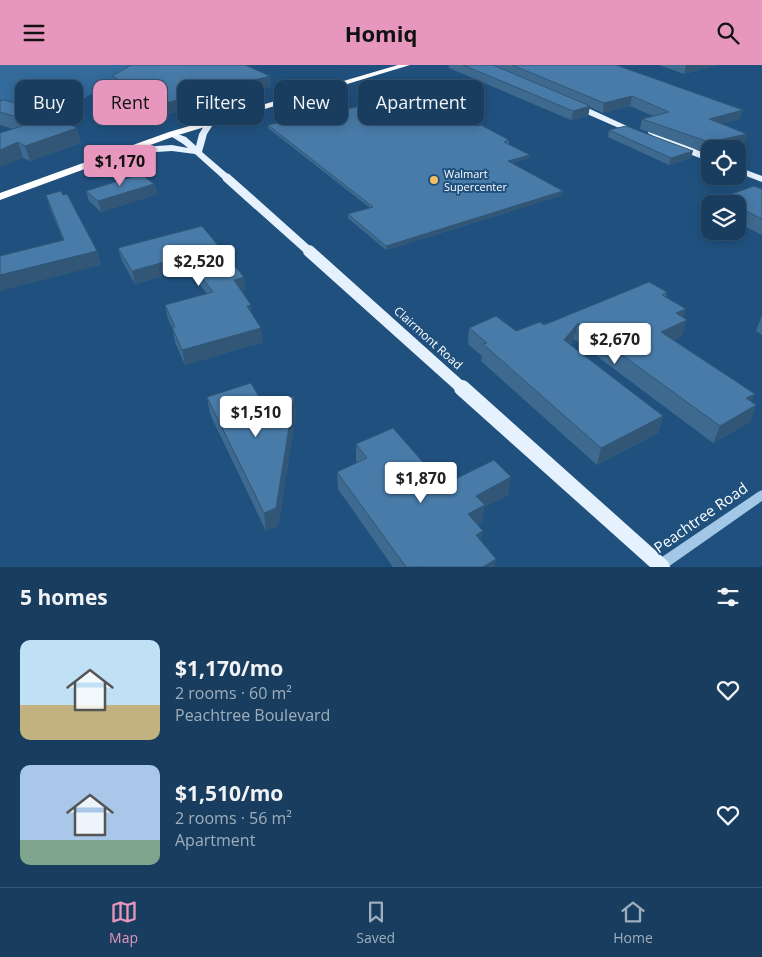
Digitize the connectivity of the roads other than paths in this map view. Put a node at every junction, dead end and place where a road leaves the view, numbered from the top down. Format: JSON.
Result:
{"nodes":[{"id":1,"x":406,"y":65,"type":"edge"},
{"id":2,"x":567,"y":99,"type":"edge"},
{"id":3,"x":264,"y":107,"type":"edge"},
{"id":4,"x":203,"y":125,"type":"edge"},
{"id":5,"x":209,"y":125,"type":"edge"},
{"id":6,"x":172,"y":134,"type":"junction"},
{"id":7,"x":126,"y":151,"type":"junction"},
{"id":8,"x":199,"y":153,"type":"junction"},
{"id":9,"x":701,"y":155,"type":"edge"},
{"id":10,"x":746,"y":173,"type":"edge"},
{"id":11,"x":762,"y":179,"type":"edge"},
{"id":12,"x":0,"y":197,"type":"edge"},
{"id":13,"x":762,"y":495,"type":"edge"},
{"id":14,"x":658,"y":567,"type":"edge"},
{"id":15,"x":662,"y":567,"type":"edge"}],
"edges":[{"from":1,"to":3,"type":"highway"},
{"from":2,"to":9,"type":"main road"},
{"from":4,"to":6,"type":"highway"},
{"from":5,"to":8,"type":"main road"},
{"from":6,"to":7,"type":"highway"},
{"from":6,"to":8,"type":"main road","name":"Clairmont Road"},
{"from":7,"to":8,"type":"main road"},
{"from":7,"to":12,"type":"highway"},
{"from":8,"to":15,"type":"main road","name":"Clairmont Road","bridge":true},
{"from":10,"to":11,"type":"main road"},
{"from":13,"to":14,"type":"street","name":"Peachtree Road"}]}
